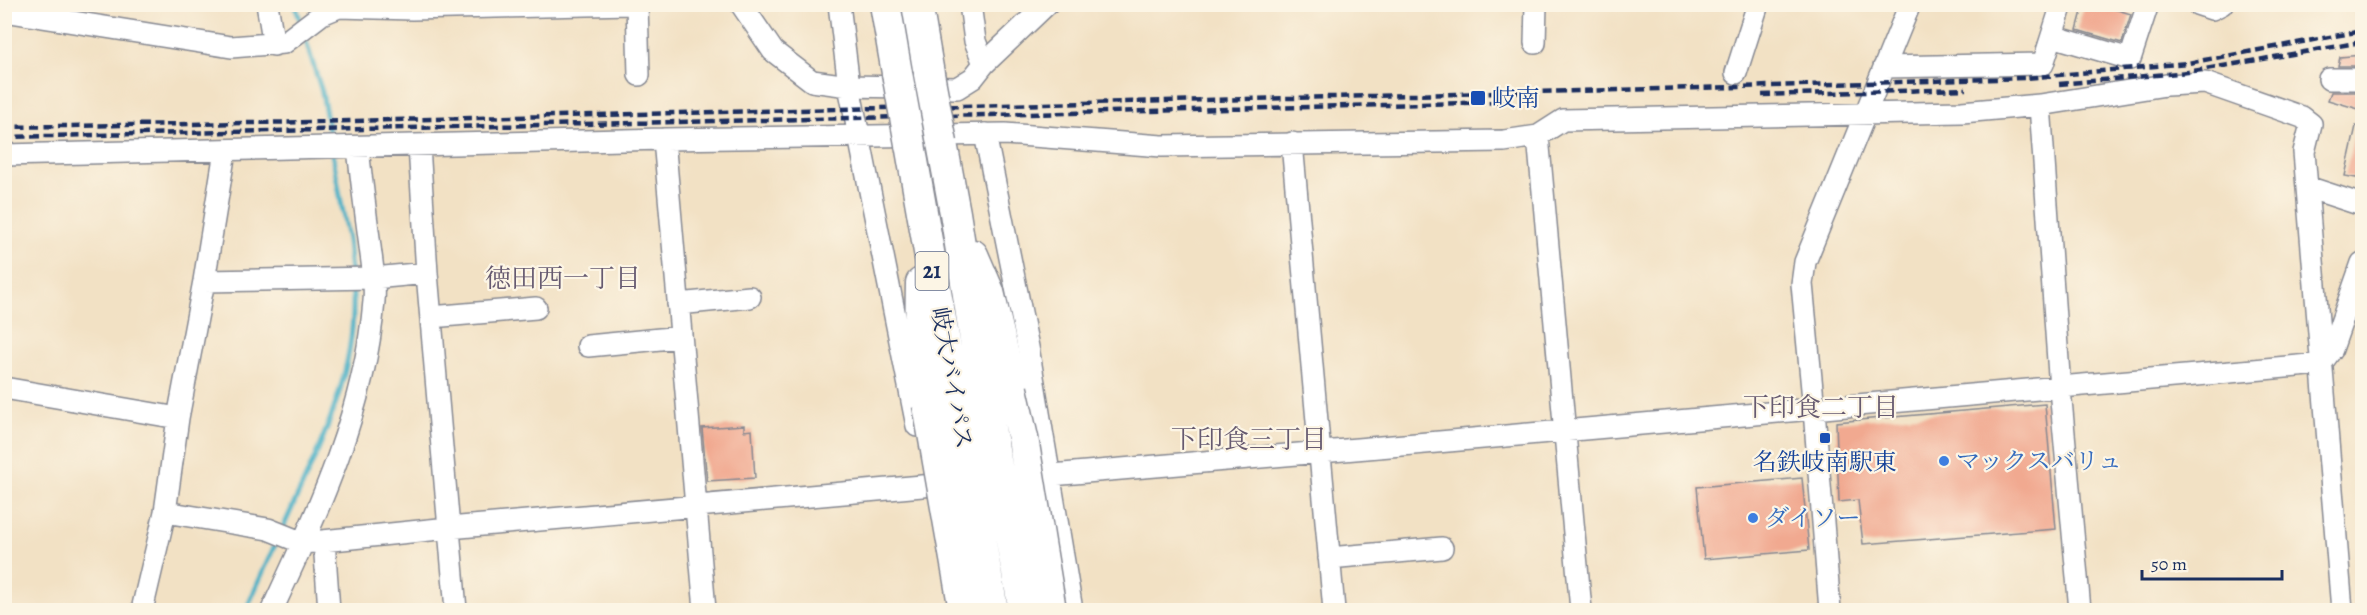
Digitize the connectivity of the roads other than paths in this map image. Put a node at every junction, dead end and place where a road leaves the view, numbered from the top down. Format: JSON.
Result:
{"nodes":[{"id":1,"x":267,"y":4,"type":"edge"},
{"id":2,"x":630,"y":4,"type":"edge"},
{"id":3,"x":637,"y":4,"type":"edge"},
{"id":4,"x":741,"y":4,"type":"edge"},
{"id":5,"x":839,"y":4,"type":"edge"},
{"id":6,"x":885,"y":4,"type":"edge"},
{"id":7,"x":917,"y":4,"type":"edge"},
{"id":8,"x":970,"y":4,"type":"edge"},
{"id":9,"x":1047,"y":4,"type":"edge"},
{"id":10,"x":1536,"y":4,"type":"edge"},
{"id":11,"x":1758,"y":4,"type":"edge"},
{"id":12,"x":1911,"y":4,"type":"edge"},
{"id":13,"x":2062,"y":4,"type":"edge"},
{"id":14,"x":2148,"y":4,"type":"edge"},
{"id":15,"x":2197,"y":4,"type":"edge"},
{"id":16,"x":2222,"y":4,"type":"edge"},
{"id":17,"x":412,"y":7,"type":"edge"},
{"id":18,"x":4,"y":11,"type":"edge"},
{"id":19,"x":2052,"y":36,"type":"junction"},
{"id":20,"x":1535,"y":43,"type":"dead end"},
{"id":21,"x":279,"y":44,"type":"junction"},
{"id":22,"x":984,"y":64,"type":"junction"},
{"id":23,"x":1884,"y":68,"type":"junction"},
{"id":24,"x":1736,"y":73,"type":"dead end"},
{"id":25,"x":639,"y":75,"type":"dead end"},
{"id":26,"x":2329,"y":79,"type":"dead end"},
{"id":27,"x":2362,"y":79,"type":"edge"},
{"id":28,"x":849,"y":86,"type":"junction"},
{"id":29,"x":2040,"y":105,"type":"junction"},
{"id":30,"x":1865,"y":114,"type":"junction"},
{"id":31,"x":985,"y":134,"type":"junction"},
{"id":32,"x":860,"y":136,"type":"junction"},
{"id":33,"x":1538,"y":136,"type":"junction"},
{"id":34,"x":664,"y":139,"type":"junction"},
{"id":35,"x":1292,"y":143,"type":"junction"},
{"id":36,"x":419,"y":146,"type":"junction"},
{"id":37,"x":352,"y":148,"type":"junction"},
{"id":38,"x":225,"y":151,"type":"junction"},
{"id":39,"x":4,"y":155,"type":"edge"},
{"id":40,"x":2307,"y":187,"type":"junction"},
{"id":41,"x":2362,"y":205,"type":"edge"},
{"id":42,"x":2362,"y":263,"type":"edge"},
{"id":43,"x":427,"y":273,"type":"junction"},
{"id":44,"x":369,"y":278,"type":"junction"},
{"id":45,"x":204,"y":281,"type":"junction"},
{"id":46,"x":750,"y":297,"type":"dead end"},
{"id":47,"x":678,"y":304,"type":"junction"},
{"id":48,"x":536,"y":308,"type":"dead end"},
{"id":49,"x":431,"y":317,"type":"junction"},
{"id":50,"x":681,"y":337,"type":"junction"},
{"id":51,"x":588,"y":346,"type":"dead end"},
{"id":52,"x":2321,"y":364,"type":"junction"},
{"id":53,"x":4,"y":388,"type":"edge"},
{"id":54,"x":2060,"y":389,"type":"junction"},
{"id":55,"x":970,"y":397,"type":"junction"},
{"id":56,"x":1815,"y":410,"type":"junction"},
{"id":57,"x":178,"y":418,"type":"junction"},
{"id":58,"x":1564,"y":430,"type":"junction"},
{"id":59,"x":1320,"y":451,"type":"junction"},
{"id":60,"x":1050,"y":475,"type":"junction"},
{"id":61,"x":928,"y":486,"type":"junction"},
{"id":62,"x":695,"y":506,"type":"junction"},
{"id":63,"x":165,"y":512,"type":"junction"},
{"id":64,"x":449,"y":528,"type":"junction"},
{"id":65,"x":324,"y":541,"type":"junction"},
{"id":66,"x":298,"y":542,"type":"junction"},
{"id":67,"x":1442,"y":548,"type":"dead end"},
{"id":68,"x":1329,"y":558,"type":"junction"},
{"id":69,"x":142,"y":610,"type":"edge"},
{"id":70,"x":272,"y":610,"type":"edge"},
{"id":71,"x":329,"y":610,"type":"edge"},
{"id":72,"x":456,"y":610,"type":"edge"},
{"id":73,"x":705,"y":610,"type":"edge"},
{"id":74,"x":953,"y":610,"type":"edge"},
{"id":75,"x":964,"y":610,"type":"edge"},
{"id":76,"x":993,"y":610,"type":"edge"},
{"id":77,"x":1024,"y":610,"type":"edge"},
{"id":78,"x":1052,"y":610,"type":"edge"},
{"id":79,"x":1072,"y":610,"type":"edge"},
{"id":80,"x":1334,"y":610,"type":"edge"},
{"id":81,"x":1581,"y":610,"type":"edge"},
{"id":82,"x":1830,"y":610,"type":"edge"},
{"id":83,"x":2080,"y":610,"type":"edge"},
{"id":84,"x":2342,"y":610,"type":"edge"}],
"edges":[{"from":1,"to":21,"type":"street"},
{"from":2,"to":17,"type":"street"},
{"from":3,"to":25,"type":"street"},
{"from":4,"to":28,"type":"street"},
{"from":5,"to":28,"type":"street"},
{"from":6,"to":55,"type":"highway","name":"岐大バイパス","number":"21","bridge":true},
{"from":7,"to":55,"type":"highway","name":"岐大バイパス","number":"21","bridge":true},
{"from":8,"to":22,"type":"street"},
{"from":9,"to":22,"type":"street"},
{"from":10,"to":20,"type":"street"},
{"from":11,"to":24,"type":"street"},
{"from":12,"to":23,"type":"street"},
{"from":13,"to":19,"type":"street"},
{"from":14,"to":19,"type":"street"},
{"from":15,"to":16,"type":"street"},
{"from":17,"to":21,"type":"street"},
{"from":18,"to":21,"type":"street"},
{"from":19,"to":23,"type":"street"},
{"from":22,"to":28,"type":"street"},
{"from":23,"to":30,"type":"street"},
{"from":26,"to":27,"type":"street"},
{"from":28,"to":32,"type":"street"},
{"from":29,"to":30,"type":"street"},
{"from":29,"to":40,"type":"street"},
{"from":29,"to":54,"type":"street"},
{"from":30,"to":33,"type":"street"},
{"from":30,"to":56,"type":"street"},
{"from":31,"to":32,"type":"street"},
{"from":31,"to":35,"type":"street"},
{"from":31,"to":60,"type":"street"},
{"from":32,"to":34,"type":"street"},
{"from":32,"to":61,"type":"street"},
{"from":33,"to":35,"type":"street"},
{"from":33,"to":58,"type":"street"},
{"from":34,"to":36,"type":"street"},
{"from":34,"to":47,"type":"street"},
{"from":35,"to":59,"type":"street"},
{"from":36,"to":37,"type":"street"},
{"from":36,"to":43,"type":"street"},
{"from":37,"to":38,"type":"street"},
{"from":37,"to":44,"type":"street"},
{"from":38,"to":39,"type":"street"},
{"from":38,"to":45,"type":"street"},
{"from":40,"to":41,"type":"street"},
{"from":40,"to":52,"type":"street"},
{"from":42,"to":52,"type":"street"},
{"from":43,"to":44,"type":"street"},
{"from":43,"to":49,"type":"street"},
{"from":44,"to":45,"type":"street"},
{"from":44,"to":66,"type":"street"},
{"from":45,"to":57,"type":"street"},
{"from":46,"to":47,"type":"street"},
{"from":47,"to":50,"type":"street"},
{"from":48,"to":49,"type":"street"},
{"from":49,"to":64,"type":"street"},
{"from":50,"to":51,"type":"street"},
{"from":50,"to":62,"type":"street"},
{"from":52,"to":54,"type":"street"},
{"from":52,"to":84,"type":"street"},
{"from":53,"to":57,"type":"street"},
{"from":54,"to":56,"type":"street"},
{"from":54,"to":83,"type":"street"},
{"from":55,"to":75,"type":"highway","number":"21","bridge":true},
{"from":55,"to":76,"type":"highway","name":"岐大バイパス","number":"21","bridge":true},
{"from":55,"to":77,"type":"highway","name":"岐大バイパス","number":"21","bridge":true},
{"from":55,"to":78,"type":"highway","number":"21","bridge":true},
{"from":56,"to":58,"type":"street"},
{"from":56,"to":82,"type":"street"},
{"from":57,"to":63,"type":"street"},
{"from":58,"to":59,"type":"street"},
{"from":58,"to":81,"type":"street"},
{"from":59,"to":60,"type":"street"},
{"from":59,"to":68,"type":"street"},
{"from":60,"to":61,"type":"street"},
{"from":60,"to":79,"type":"street"},
{"from":61,"to":62,"type":"street"},
{"from":61,"to":74,"type":"street"},
{"from":62,"to":64,"type":"street"},
{"from":62,"to":73,"type":"street"},
{"from":63,"to":66,"type":"street"},
{"from":63,"to":69,"type":"street"},
{"from":64,"to":65,"type":"street"},
{"from":64,"to":72,"type":"street"},
{"from":65,"to":66,"type":"street"},
{"from":65,"to":71,"type":"street"},
{"from":66,"to":70,"type":"street"},
{"from":67,"to":68,"type":"street"},
{"from":68,"to":80,"type":"street"}]}
